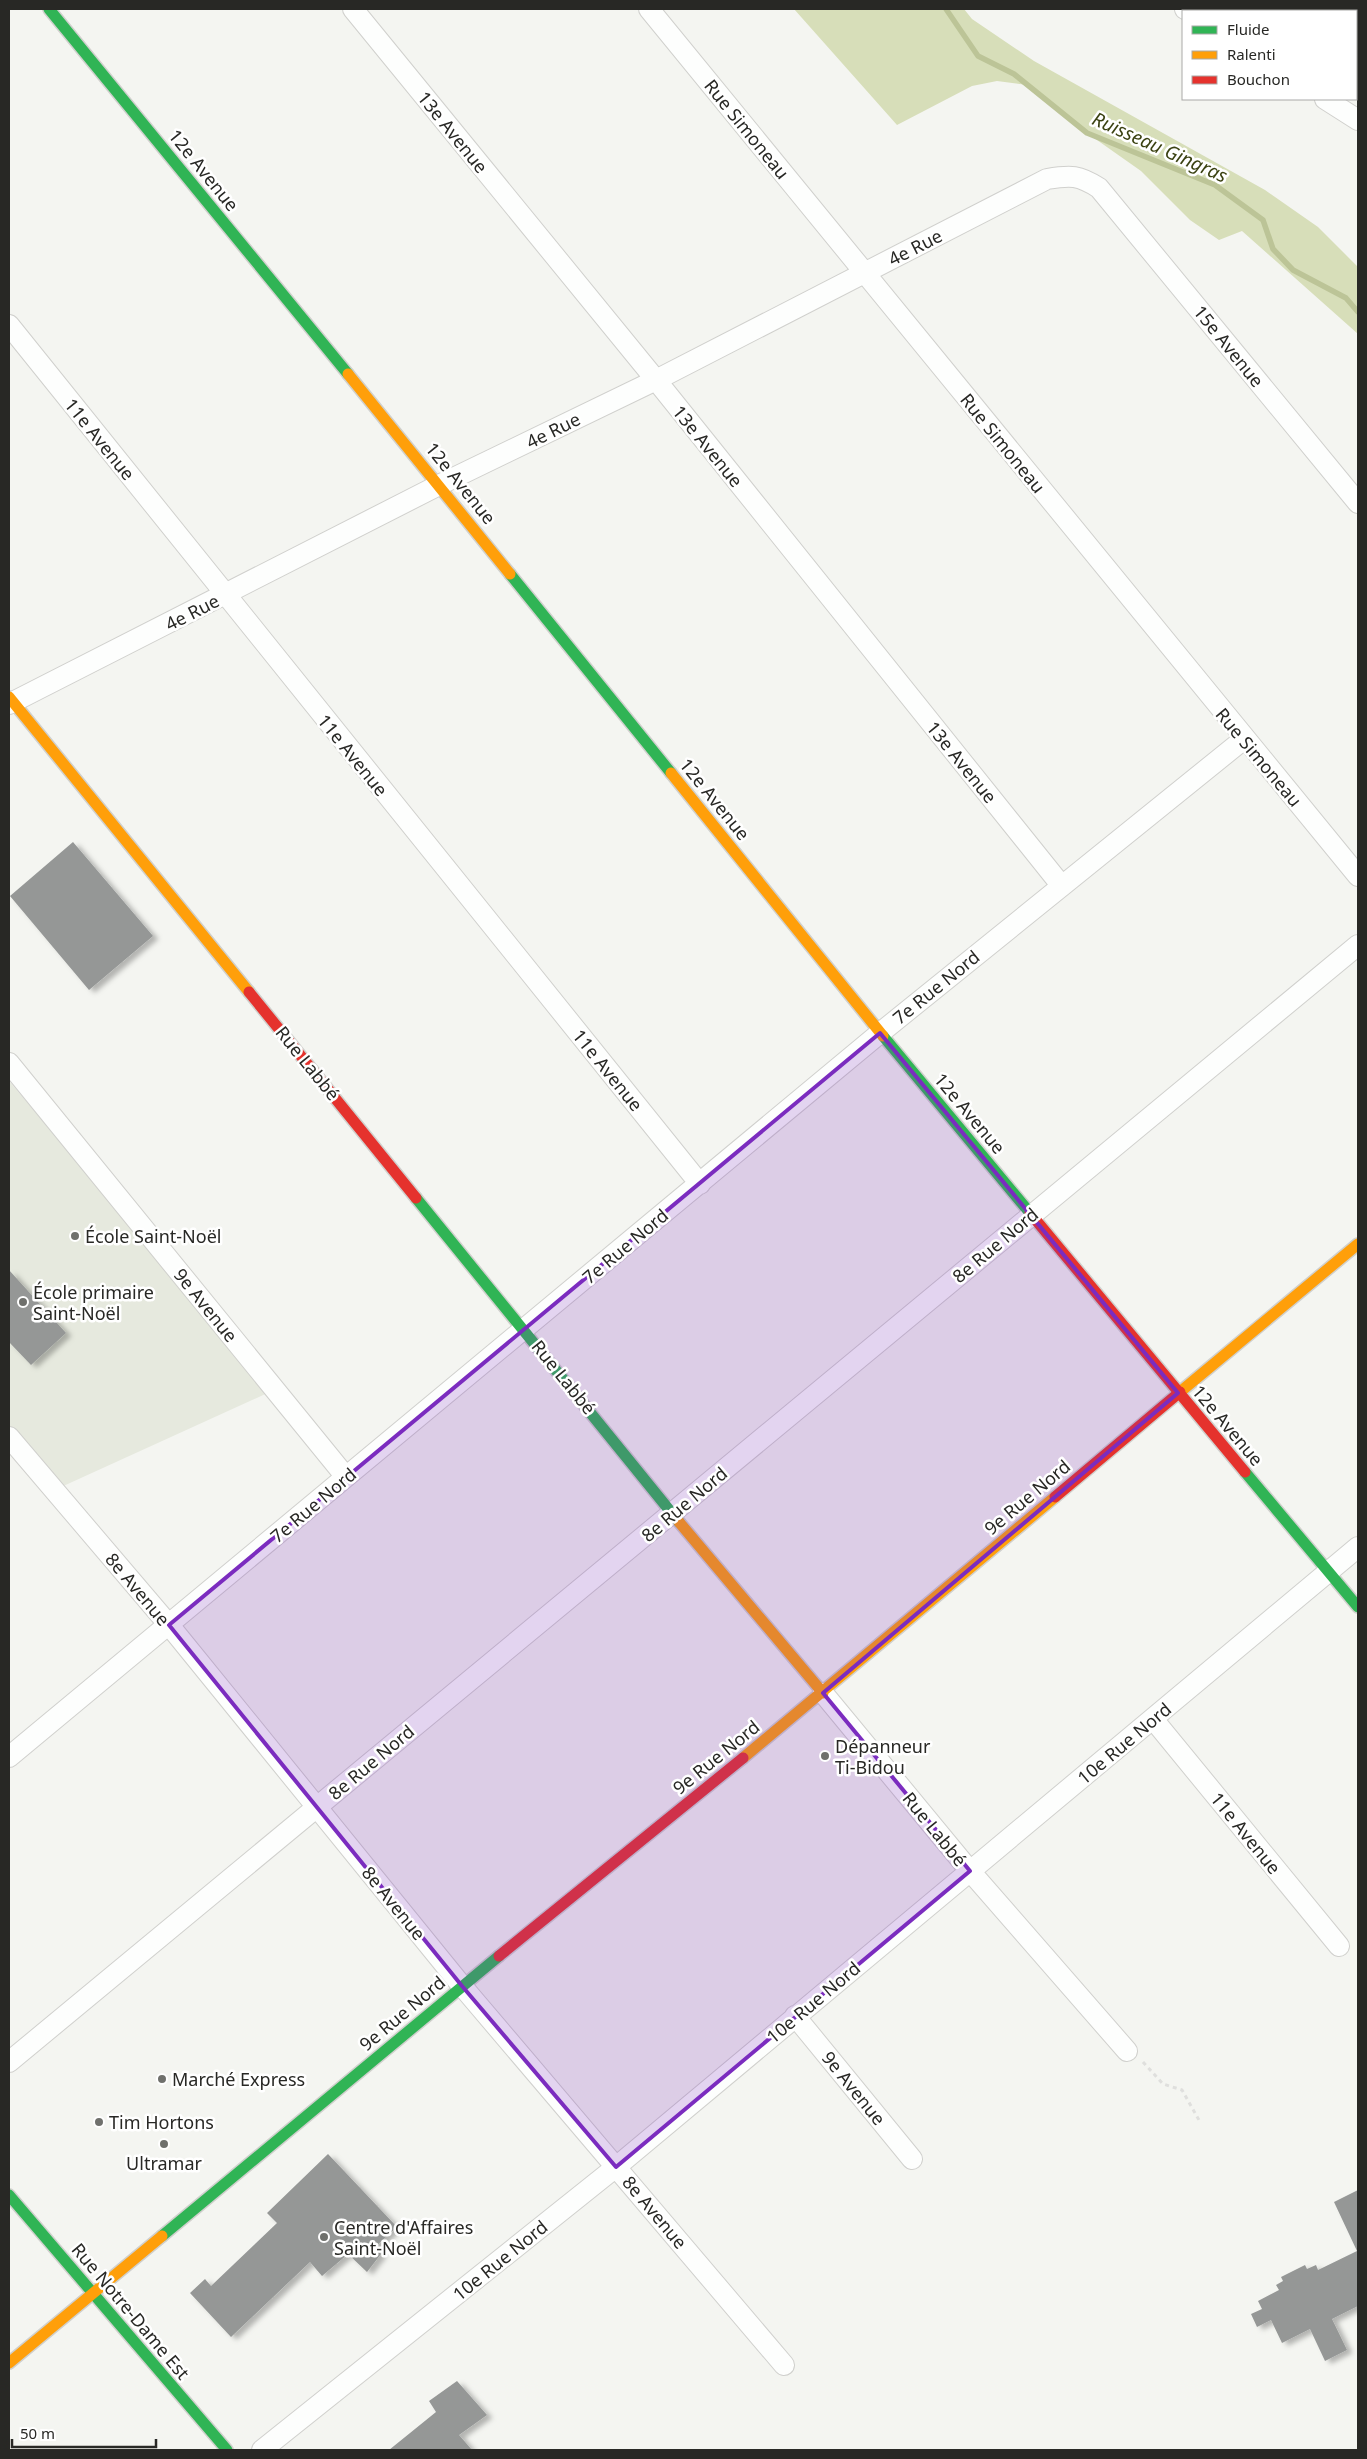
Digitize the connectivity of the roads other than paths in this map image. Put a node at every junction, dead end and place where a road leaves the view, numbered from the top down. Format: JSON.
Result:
{"nodes":[{"id":1,"x":49,"y":9,"type":"edge"},
{"id":2,"x":353,"y":9,"type":"edge"},
{"id":3,"x":649,"y":9,"type":"edge"},
{"id":4,"x":1327,"y":100,"type":"edge"},
{"id":5,"x":1358,"y":120,"type":"edge"},
{"id":6,"x":1100,"y":188,"type":"joint"},
{"id":7,"x":865,"y":273,"type":"junction"},
{"id":8,"x":9,"y":325,"type":"edge"},
{"id":9,"x":656,"y":380,"type":"junction"},
{"id":10,"x":439,"y":484,"type":"junction"},
{"id":11,"x":1358,"y":504,"type":"edge"},
{"id":12,"x":225,"y":596,"type":"junction"},
{"id":13,"x":10,"y":701,"type":"edge"},
{"id":14,"x":1244,"y":739,"type":"junction"},
{"id":15,"x":1358,"y":876,"type":"edge"},
{"id":16,"x":1061,"y":886,"type":"junction"},
{"id":17,"x":1358,"y":946,"type":"edge"},
{"id":18,"x":880,"y":1033,"type":"junction"},
{"id":19,"x":9,"y":1063,"type":"edge"},
{"id":20,"x":700,"y":1184,"type":"junction"},
{"id":21,"x":1032,"y":1214,"type":"junction"},
{"id":22,"x":1358,"y":1244,"type":"edge"},
{"id":23,"x":526,"y":1330,"type":"junction"},
{"id":24,"x":1178,"y":1393,"type":"junction"},
{"id":25,"x":9,"y":1437,"type":"edge"},
{"id":26,"x":346,"y":1478,"type":"junction"},
{"id":27,"x":672,"y":1513,"type":"junction"},
{"id":28,"x":1358,"y":1547,"type":"edge"},
{"id":29,"x":1328,"y":1572,"type":"junction"},
{"id":30,"x":1358,"y":1607,"type":"edge"},
{"id":31,"x":169,"y":1625,"type":"junction"},
{"id":32,"x":823,"y":1693,"type":"junction"},
{"id":33,"x":1153,"y":1719,"type":"junction"},
{"id":34,"x":9,"y":1756,"type":"edge"},
{"id":35,"x":317,"y":1807,"type":"junction"},
{"id":36,"x":970,"y":1872,"type":"junction"},
{"id":37,"x":1338,"y":1946,"type":"dead end"},
{"id":38,"x":462,"y":1986,"type":"junction"},
{"id":39,"x":795,"y":2016,"type":"junction"},
{"id":40,"x":1127,"y":2052,"type":"road end"},
{"id":41,"x":9,"y":2062,"type":"edge"},
{"id":42,"x":912,"y":2159,"type":"dead end"},
{"id":43,"x":616,"y":2167,"type":"junction"},
{"id":44,"x":9,"y":2195,"type":"edge"},
{"id":45,"x":93,"y":2293,"type":"junction"},
{"id":46,"x":9,"y":2363,"type":"edge"},
{"id":47,"x":784,"y":2364,"type":"dead end"},
{"id":48,"x":227,"y":2450,"type":"edge"},
{"id":49,"x":262,"y":2450,"type":"edge"}],
"edges":[{"from":1,"to":10,"type":"street","name":"12e Avenue"},
{"from":2,"to":9,"type":"street","name":"13e Avenue"},
{"from":3,"to":7,"type":"street","name":"Rue Simoneau"},
{"from":4,"to":5,"type":"street"},
{"from":6,"to":7,"type":"street","name":"4e Rue"},
{"from":6,"to":11,"type":"street","name":"15e Avenue"},
{"from":7,"to":9,"type":"street","name":"4e Rue"},
{"from":7,"to":14,"type":"street","name":"Rue Simoneau"},
{"from":8,"to":12,"type":"street","name":"11e Avenue"},
{"from":9,"to":10,"type":"street","name":"4e Rue"},
{"from":9,"to":16,"type":"street","name":"13e Avenue"},
{"from":10,"to":12,"type":"street","name":"4e Rue"},
{"from":10,"to":18,"type":"street","name":"12e Avenue"},
{"from":12,"to":13,"type":"street","name":"4e Rue"},
{"from":12,"to":20,"type":"street","name":"11e Avenue"},
{"from":13,"to":23,"type":"street","name":"Rue Labbé"},
{"from":14,"to":15,"type":"street","name":"Rue Simoneau"},
{"from":14,"to":16,"type":"street","name":"7e Rue Nord"},
{"from":16,"to":18,"type":"street","name":"7e Rue Nord"},
{"from":17,"to":21,"type":"street","name":"8e Rue Nord"},
{"from":18,"to":20,"type":"street","name":"7e Rue Nord"},
{"from":18,"to":21,"type":"street","name":"12e Avenue"},
{"from":19,"to":26,"type":"street","name":"9e Avenue"},
{"from":20,"to":23,"type":"street","name":"7e Rue Nord"},
{"from":21,"to":24,"type":"street","name":"12e Avenue"},
{"from":21,"to":27,"type":"street","name":"8e Rue Nord"},
{"from":22,"to":24,"type":"street","name":"9e Rue Nord"},
{"from":23,"to":26,"type":"street","name":"7e Rue Nord"},
{"from":23,"to":27,"type":"street","name":"Rue Labbé"},
{"from":24,"to":29,"type":"street","name":"12e Avenue"},
{"from":24,"to":32,"type":"street","name":"9e Rue Nord"},
{"from":25,"to":31,"type":"street","name":"8e Avenue"},
{"from":26,"to":31,"type":"street","name":"7e Rue Nord"},
{"from":27,"to":32,"type":"street","name":"Rue Labbé"},
{"from":27,"to":35,"type":"street","name":"8e Rue Nord"},
{"from":28,"to":29,"type":"street","name":"10e Rue Nord"},
{"from":29,"to":30,"type":"street","name":"12e Avenue"},
{"from":29,"to":33,"type":"street","name":"10e Rue Nord"},
{"from":31,"to":34,"type":"street","name":"7e Rue Nord"},
{"from":31,"to":35,"type":"street","name":"8e Avenue"},
{"from":32,"to":36,"type":"street","name":"Rue Labbé"},
{"from":32,"to":38,"type":"street","name":"9e Rue Nord"},
{"from":33,"to":36,"type":"street","name":"10e Rue Nord"},
{"from":33,"to":37,"type":"street","name":"11e Avenue"},
{"from":35,"to":38,"type":"street","name":"8e Avenue"},
{"from":35,"to":41,"type":"street","name":"8e Rue Nord"},
{"from":36,"to":39,"type":"street","name":"10e Rue Nord"},
{"from":36,"to":40,"type":"street","name":"Rue Labbé"},
{"from":38,"to":43,"type":"street","name":"8e Avenue"},
{"from":38,"to":45,"type":"street","name":"9e Rue Nord"},
{"from":39,"to":42,"type":"street","name":"9e Avenue"},
{"from":39,"to":43,"type":"street","name":"10e Rue Nord"},
{"from":43,"to":47,"type":"street","name":"8e Avenue"},
{"from":43,"to":49,"type":"street","name":"10e Rue Nord"},
{"from":44,"to":45,"type":"street","name":"Rue Notre-Dame Est"},
{"from":45,"to":46,"type":"street","name":"9e Rue Nord"},
{"from":45,"to":48,"type":"street","name":"Rue Notre-Dame Est"}]}
